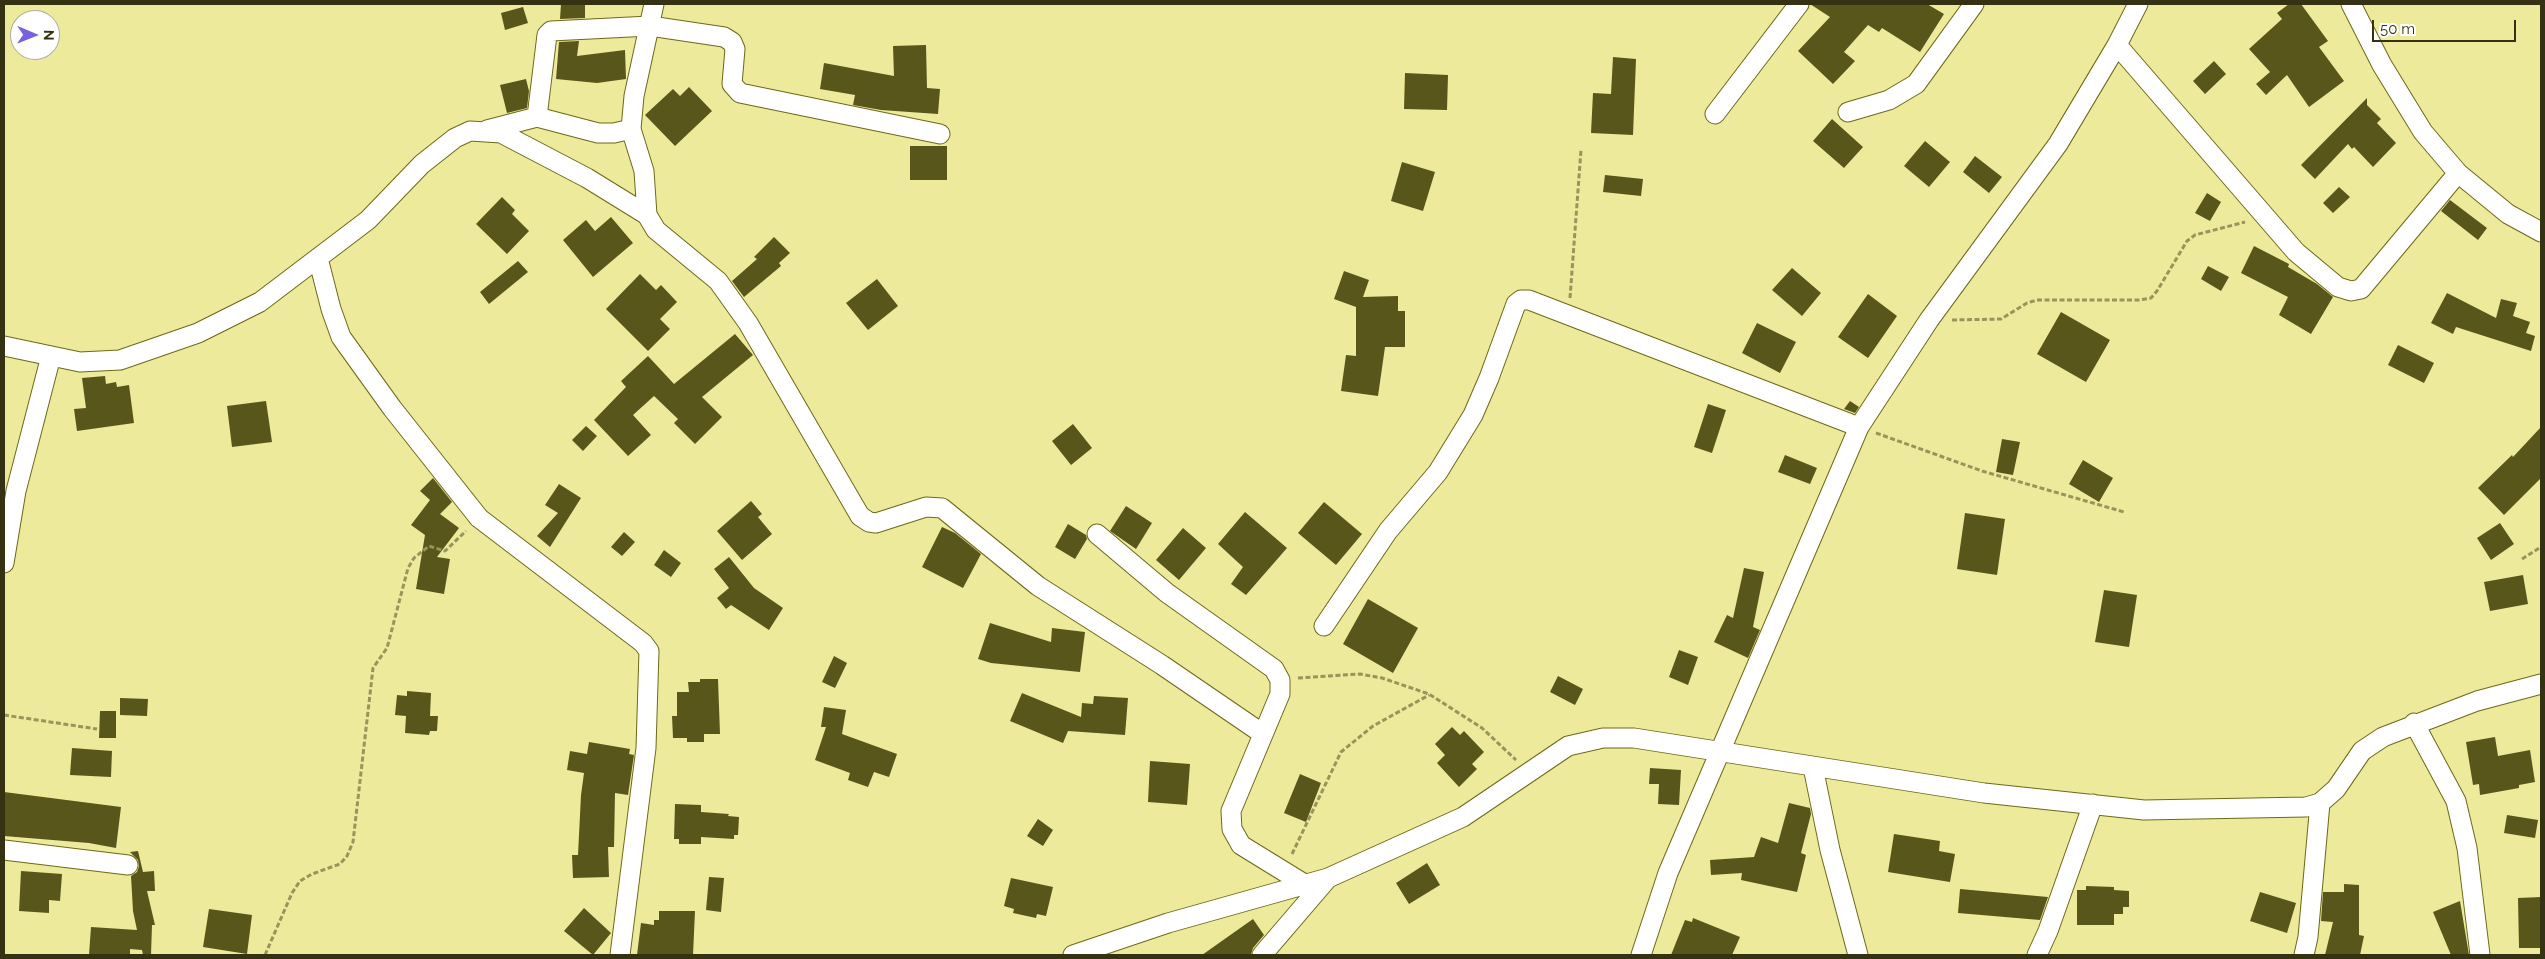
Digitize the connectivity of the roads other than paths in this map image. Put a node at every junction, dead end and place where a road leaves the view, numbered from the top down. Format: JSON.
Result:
{"nodes":[{"id":1,"x":654,"y":4,"type":"edge"},
{"id":2,"x":1798,"y":4,"type":"edge"},
{"id":3,"x":1974,"y":4,"type":"edge"},
{"id":4,"x":2138,"y":4,"type":"edge"},
{"id":5,"x":2351,"y":4,"type":"edge"},
{"id":6,"x":650,"y":26,"type":"junction"},
{"id":7,"x":2117,"y":45,"type":"junction"},
{"id":8,"x":1848,"y":112,"type":"dead end"},
{"id":9,"x":1715,"y":114,"type":"dead end"},
{"id":10,"x":537,"y":117,"type":"junction"},
{"id":11,"x":632,"y":129,"type":"junction"},
{"id":12,"x":483,"y":130,"type":"junction"},
{"id":13,"x":940,"y":134,"type":"dead end"},
{"id":14,"x":2458,"y":174,"type":"junction"},
{"id":15,"x":646,"y":215,"type":"junction"},
{"id":16,"x":2541,"y":232,"type":"edge"},
{"id":17,"x":318,"y":258,"type":"junction"},
{"id":18,"x":4,"y":346,"type":"edge"},
{"id":19,"x":51,"y":356,"type":"junction"},
{"id":20,"x":1859,"y":427,"type":"junction"},
{"id":21,"x":1096,"y":534,"type":"dead end"},
{"id":22,"x":4,"y":564,"type":"edge"},
{"id":23,"x":1324,"y":626,"type":"dead end"},
{"id":24,"x":2541,"y":684,"type":"edge"},
{"id":25,"x":2414,"y":723,"type":"junction"},
{"id":26,"x":1263,"y":734,"type":"junction"},
{"id":27,"x":1720,"y":750,"type":"junction"},
{"id":28,"x":1813,"y":767,"type":"junction"},
{"id":29,"x":2093,"y":804,"type":"junction"},
{"id":30,"x":2320,"y":804,"type":"junction"},
{"id":31,"x":4,"y":850,"type":"edge"},
{"id":32,"x":128,"y":865,"type":"dead end"},
{"id":33,"x":1328,"y":878,"type":"junction"},
{"id":34,"x":1306,"y":884,"type":"junction"},
{"id":35,"x":620,"y":955,"type":"edge"},
{"id":36,"x":1073,"y":955,"type":"edge"},
{"id":37,"x":1262,"y":955,"type":"edge"},
{"id":38,"x":1641,"y":955,"type":"edge"},
{"id":39,"x":1858,"y":955,"type":"edge"},
{"id":40,"x":2037,"y":955,"type":"edge"},
{"id":41,"x":2304,"y":955,"type":"edge"},
{"id":42,"x":2480,"y":955,"type":"edge"}],
"edges":[{"from":1,"to":6,"type":"street"},
{"from":2,"to":9,"type":"street"},
{"from":3,"to":8,"type":"street"},
{"from":4,"to":7,"type":"street"},
{"from":5,"to":14,"type":"street"},
{"from":6,"to":10,"type":"street"},
{"from":6,"to":11,"type":"street"},
{"from":6,"to":13,"type":"street"},
{"from":7,"to":14,"type":"street"},
{"from":7,"to":20,"type":"street"},
{"from":10,"to":11,"type":"street"},
{"from":10,"to":12,"type":"street"},
{"from":11,"to":15,"type":"street"},
{"from":12,"to":15,"type":"street"},
{"from":12,"to":17,"type":"street"},
{"from":14,"to":16,"type":"street"},
{"from":15,"to":26,"type":"street"},
{"from":17,"to":19,"type":"street"},
{"from":17,"to":35,"type":"street"},
{"from":18,"to":19,"type":"street"},
{"from":19,"to":22,"type":"street"},
{"from":20,"to":23,"type":"street"},
{"from":20,"to":27,"type":"street"},
{"from":21,"to":26,"type":"street"},
{"from":24,"to":25,"type":"street"},
{"from":25,"to":30,"type":"street"},
{"from":25,"to":42,"type":"street"},
{"from":26,"to":34,"type":"street"},
{"from":27,"to":28,"type":"street"},
{"from":27,"to":33,"type":"street"},
{"from":27,"to":38,"type":"street"},
{"from":28,"to":29,"type":"street"},
{"from":28,"to":39,"type":"street"},
{"from":29,"to":30,"type":"street"},
{"from":29,"to":40,"type":"street"},
{"from":30,"to":41,"type":"street"},
{"from":31,"to":32,"type":"street"},
{"from":33,"to":34,"type":"street"},
{"from":33,"to":37,"type":"street"},
{"from":34,"to":36,"type":"street"}]}
